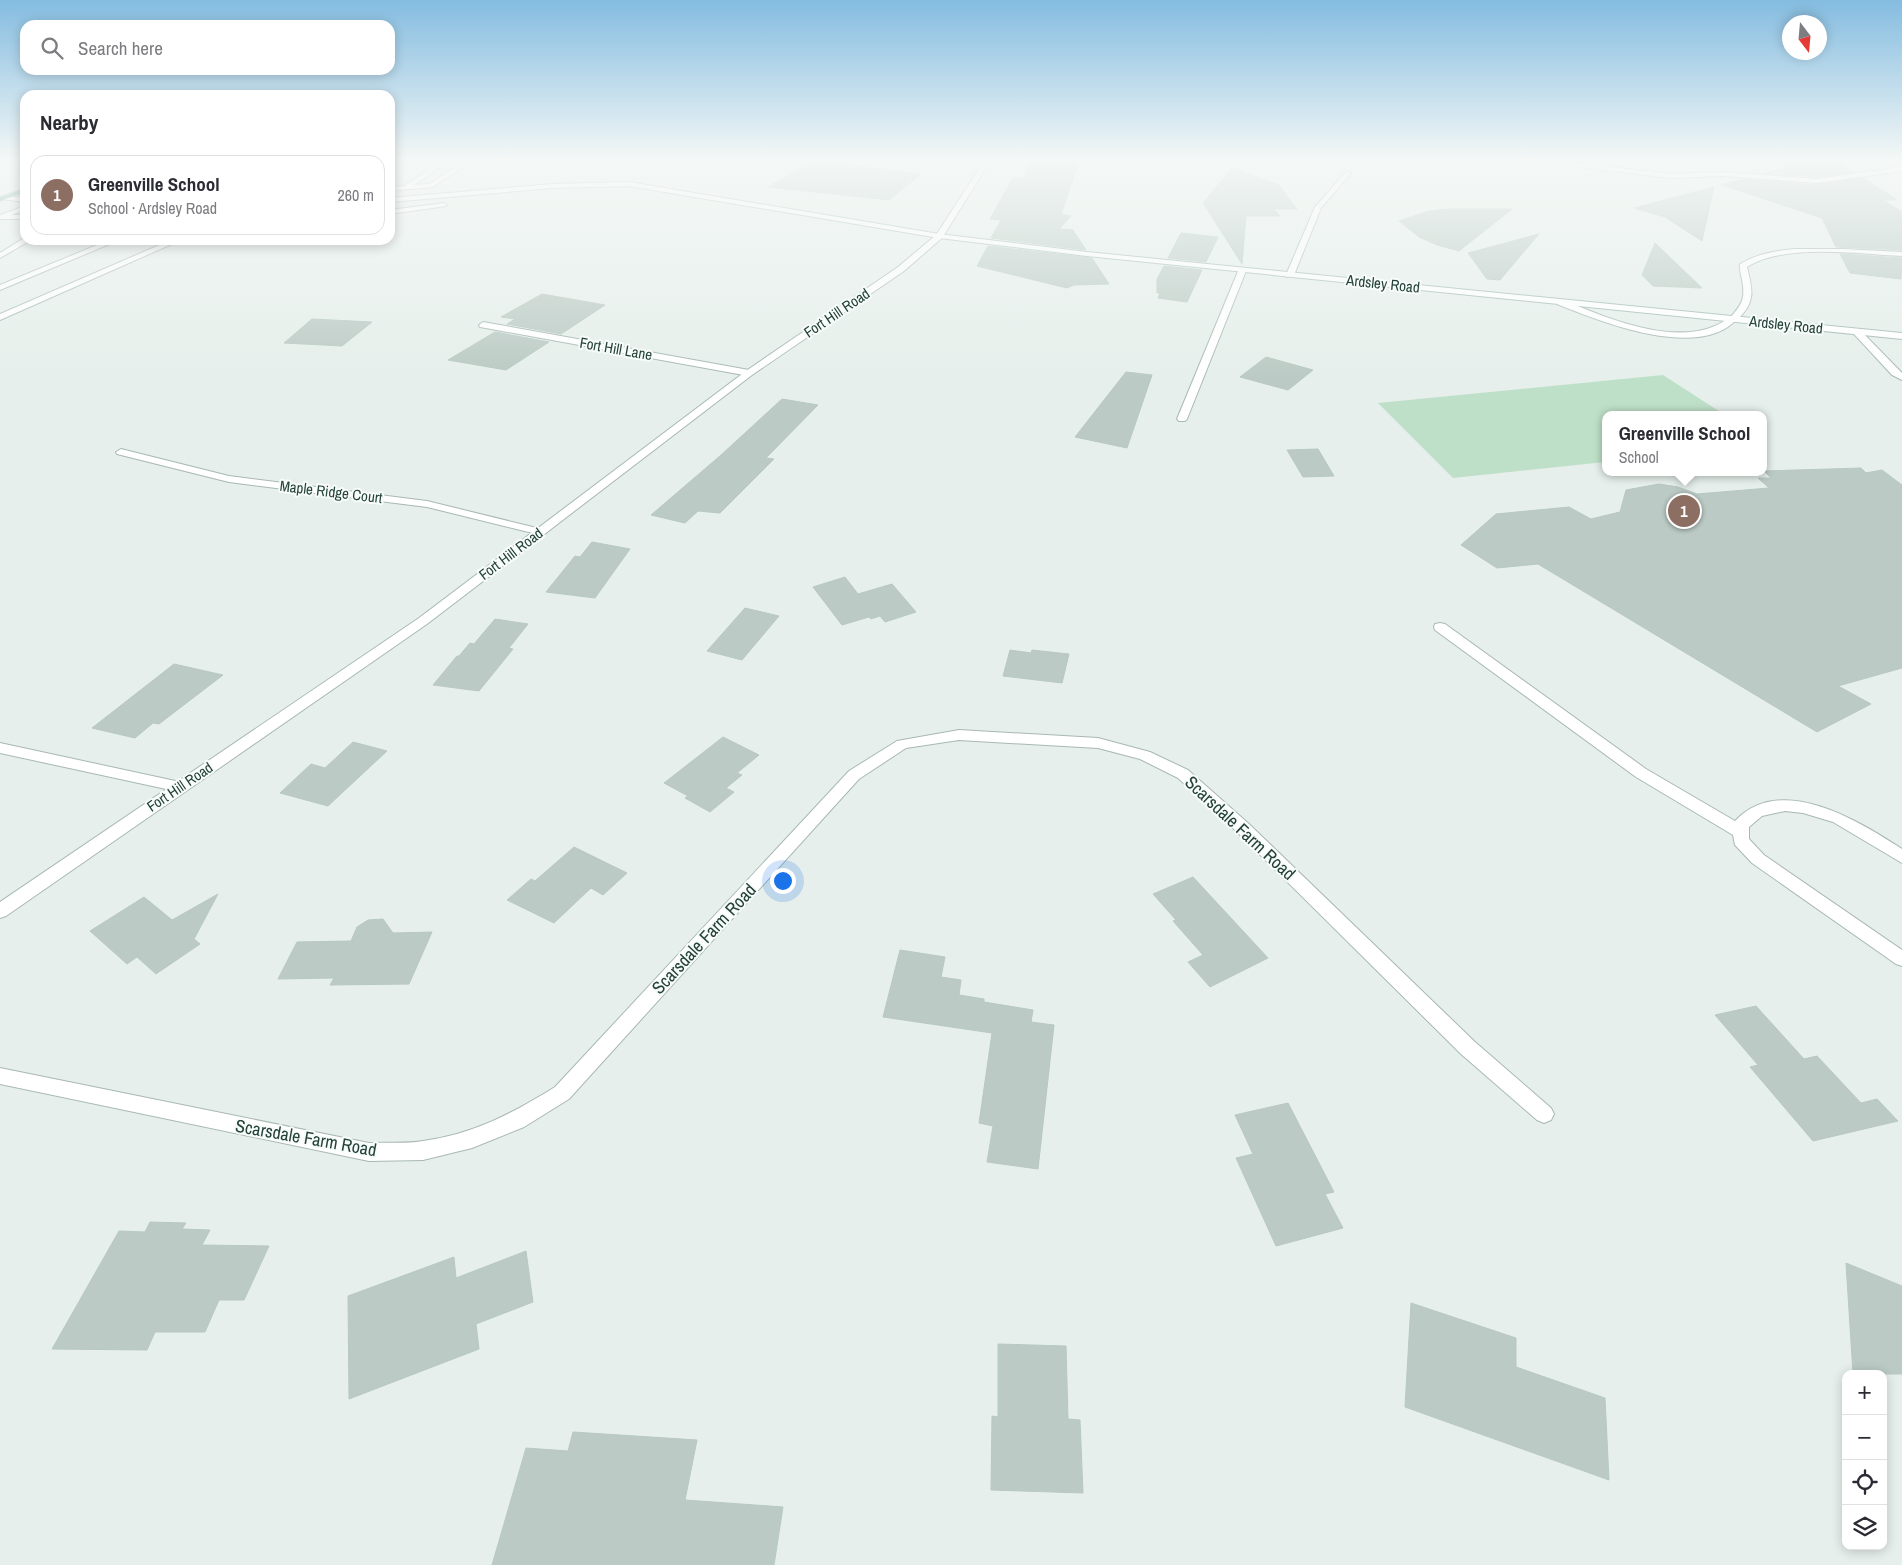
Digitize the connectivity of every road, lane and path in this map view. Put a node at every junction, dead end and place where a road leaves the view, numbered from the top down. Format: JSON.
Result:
{"nodes":[{"id":1,"x":921,"y":233,"type":"edge"},
{"id":2,"x":941,"y":233,"type":"edge"},
{"id":3,"x":1307,"y":233,"type":"edge"},
{"id":4,"x":939,"y":236,"type":"junction"},
{"id":5,"x":20,"y":244,"type":"edge"},
{"id":6,"x":103,"y":245,"type":"edge"},
{"id":7,"x":166,"y":245,"type":"edge"},
{"id":8,"x":1902,"y":254,"type":"edge"},
{"id":9,"x":0,"y":256,"type":"edge"},
{"id":10,"x":1242,"y":270,"type":"junction"},
{"id":11,"x":1290,"y":275,"type":"junction"},
{"id":12,"x":0,"y":288,"type":"edge"},
{"id":13,"x":1560,"y":302,"type":"junction"},
{"id":14,"x":0,"y":317,"type":"edge"},
{"id":15,"x":1733,"y":319,"type":"junction"},
{"id":16,"x":483,"y":325,"type":"dead end"},
{"id":17,"x":1857,"y":332,"type":"junction"},
{"id":18,"x":1902,"y":336,"type":"edge"},
{"id":19,"x":749,"y":373,"type":"junction"},
{"id":20,"x":1902,"y":377,"type":"edge"},
{"id":21,"x":1182,"y":419,"type":"dead end"},
{"id":22,"x":121,"y":452,"type":"dead end"},
{"id":23,"x":541,"y":532,"type":"junction"},
{"id":24,"x":1440,"y":627,"type":"dead end"},
{"id":25,"x":0,"y":748,"type":"edge"},
{"id":26,"x":180,"y":787,"type":"junction"},
{"id":27,"x":1741,"y":832,"type":"junction"},
{"id":28,"x":1902,"y":857,"type":"edge"},
{"id":29,"x":0,"y":911,"type":"edge"},
{"id":30,"x":1902,"y":959,"type":"edge"},
{"id":31,"x":0,"y":1076,"type":"edge"},
{"id":32,"x":1544,"y":1114,"type":"dead end"}],
"edges":[{"from":1,"to":4,"type":"street","name":"Ardsley Road"},
{"from":2,"to":4,"type":"street","name":"Fort Hill Road"},
{"from":3,"to":11,"type":"street"},
{"from":4,"to":10,"type":"street","name":"Ardsley Road"},
{"from":4,"to":19,"type":"street","name":"Fort Hill Road"},
{"from":5,"to":9,"type":"street"},
{"from":6,"to":12,"type":"street"},
{"from":7,"to":14,"type":"street"},
{"from":8,"to":15,"type":"street"},
{"from":10,"to":11,"type":"street","name":"Ardsley Road"},
{"from":10,"to":21,"type":"street"},
{"from":11,"to":13,"type":"street","name":"Ardsley Road"},
{"from":13,"to":15,"type":"street","name":"Ardsley Road"},
{"from":13,"to":15,"type":"street"},
{"from":15,"to":17,"type":"street","name":"Ardsley Road"},
{"from":16,"to":19,"type":"street","name":"Fort Hill Lane"},
{"from":17,"to":18,"type":"street","name":"Ardsley Road"},
{"from":17,"to":20,"type":"street"},
{"from":19,"to":23,"type":"street","name":"Fort Hill Road"},
{"from":22,"to":23,"type":"street","name":"Maple Ridge Court"},
{"from":23,"to":26,"type":"street","name":"Fort Hill Road"},
{"from":24,"to":27,"type":"street"},
{"from":25,"to":26,"type":"street"},
{"from":26,"to":29,"type":"street","name":"Fort Hill Road"},
{"from":27,"to":28,"type":"street"},
{"from":27,"to":30,"type":"street"},
{"from":31,"to":32,"type":"street","name":"Scarsdale Farm Road"}]}
